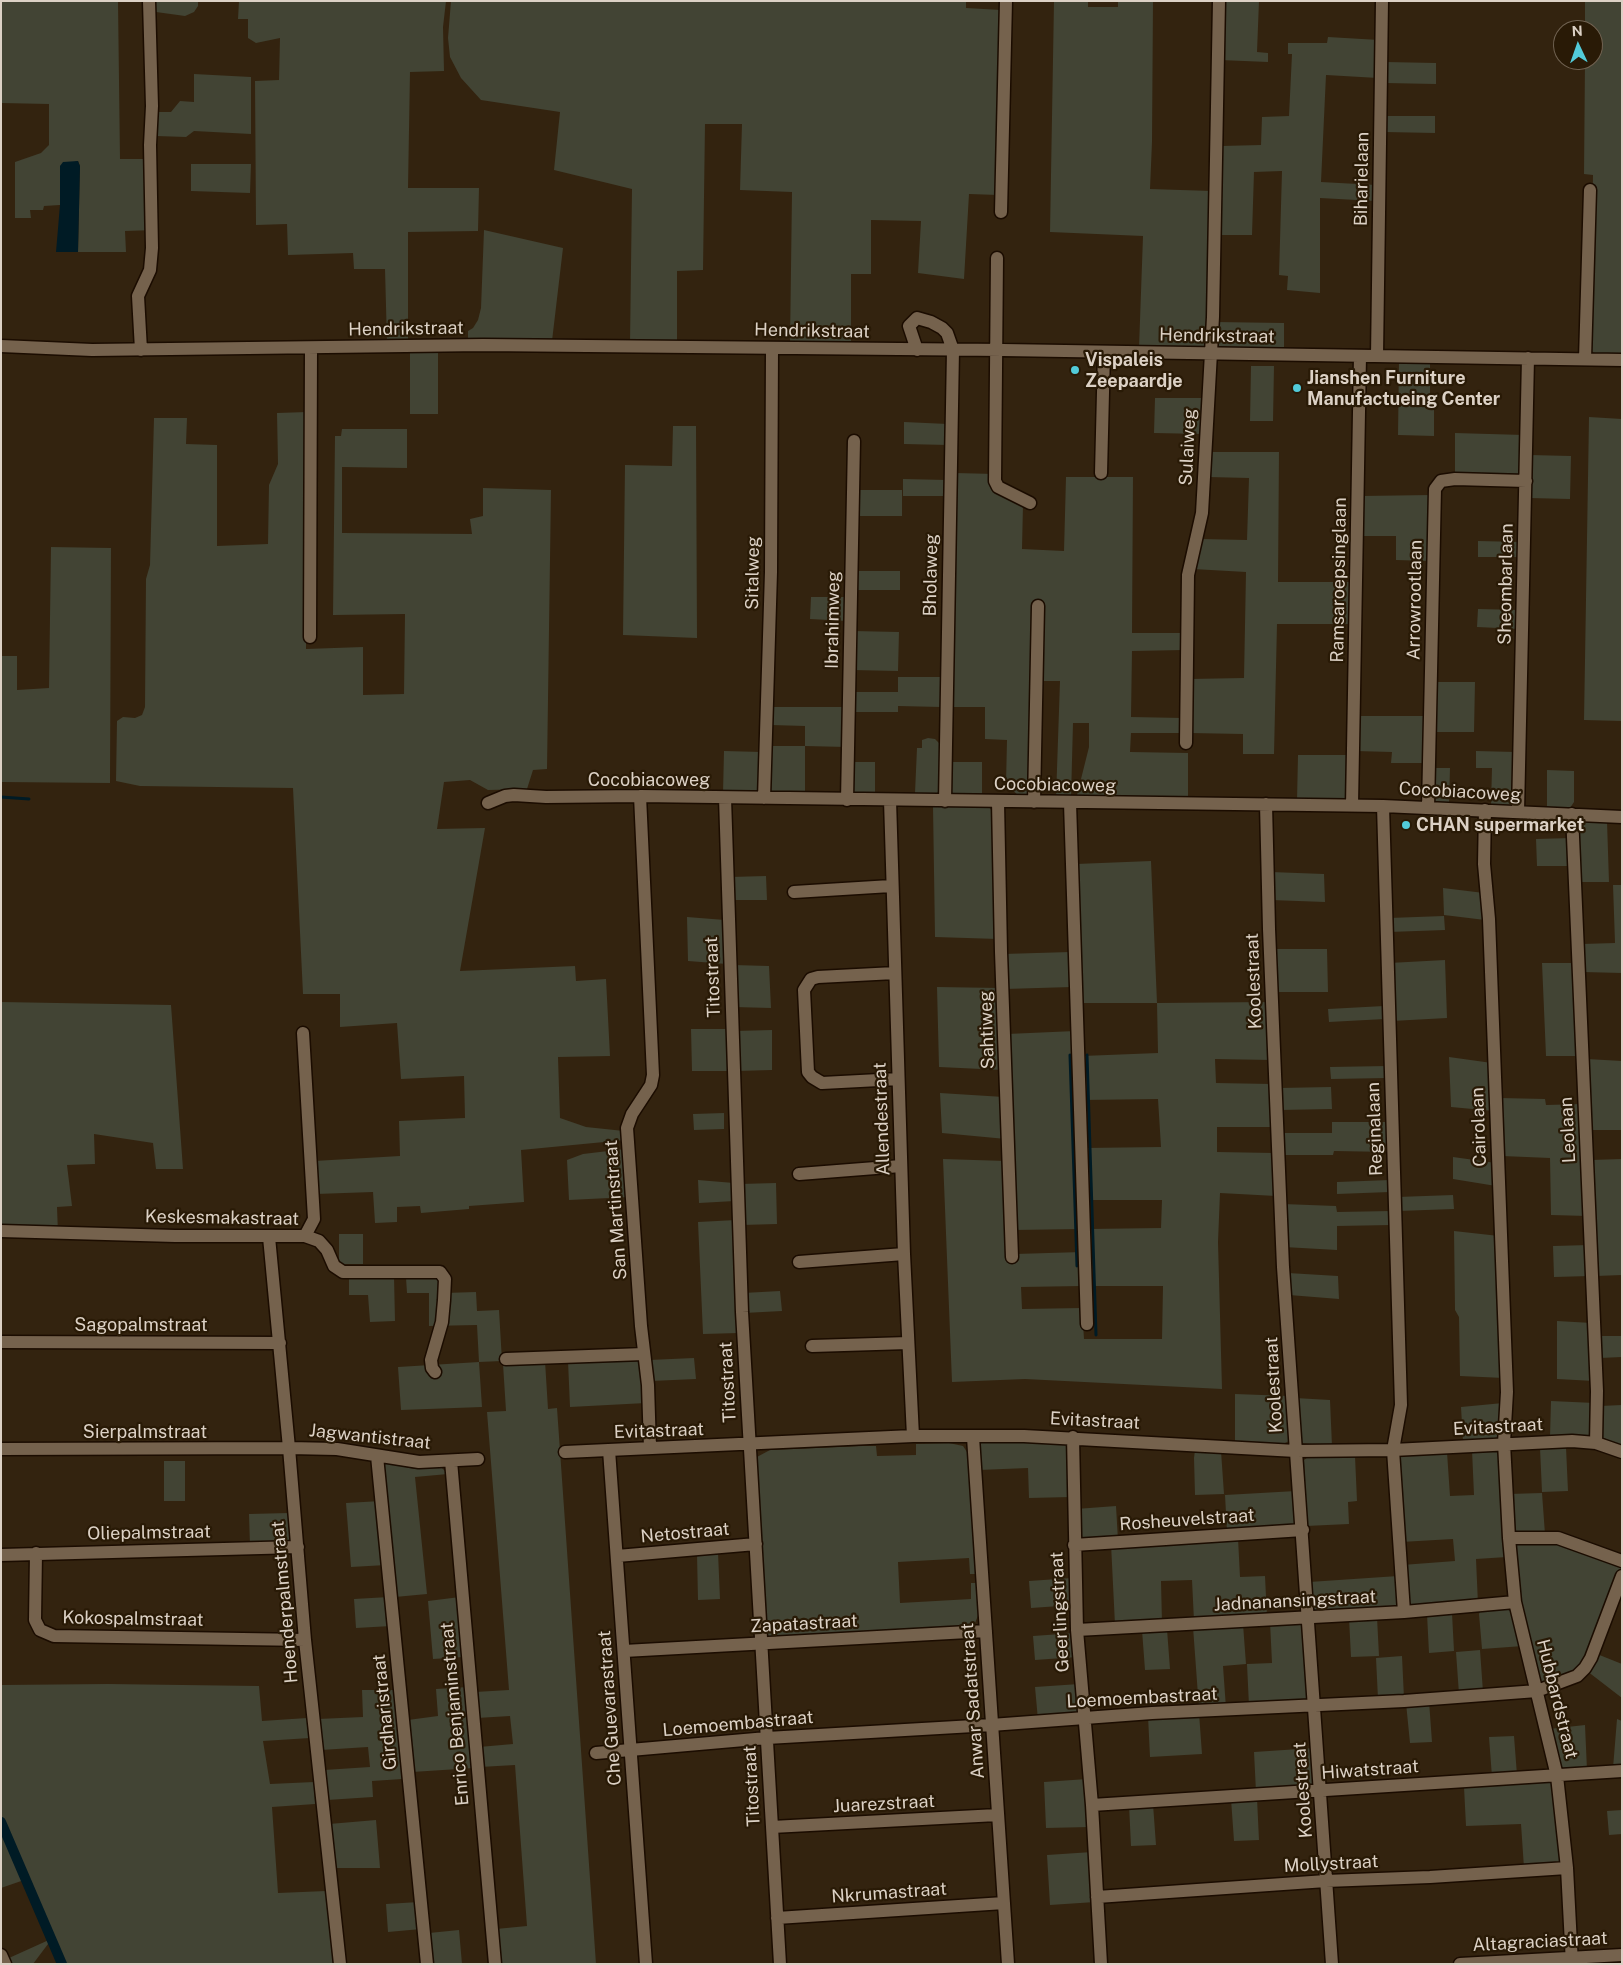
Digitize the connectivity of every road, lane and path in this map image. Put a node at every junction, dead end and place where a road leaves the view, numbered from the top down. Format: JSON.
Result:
{"nodes":[{"id":1,"x":149,"y":1,"type":"edge"},
{"id":2,"x":1006,"y":1,"type":"edge"},
{"id":3,"x":1219,"y":1,"type":"edge"},
{"id":4,"x":1382,"y":1,"type":"edge"},
{"id":5,"x":1590,"y":190,"type":"dead end"},
{"id":6,"x":1001,"y":212,"type":"dead end"},
{"id":7,"x":997,"y":258,"type":"dead end"},
{"id":8,"x":1,"y":346,"type":"edge"},
{"id":9,"x":311,"y":348,"type":"junction"},
{"id":10,"x":772,"y":349,"type":"junction"},
{"id":11,"x":141,"y":350,"type":"junction"},
{"id":12,"x":917,"y":350,"type":"junction"},
{"id":13,"x":953,"y":350,"type":"junction"},
{"id":14,"x":996,"y":350,"type":"junction"},
{"id":15,"x":1104,"y":352,"type":"junction"},
{"id":16,"x":1211,"y":354,"type":"junction"},
{"id":17,"x":1360,"y":356,"type":"junction"},
{"id":18,"x":1377,"y":356,"type":"junction"},
{"id":19,"x":1528,"y":358,"type":"junction"},
{"id":20,"x":1585,"y":359,"type":"junction"},
{"id":21,"x":1622,"y":360,"type":"edge"},
{"id":22,"x":854,"y":441,"type":"dead end"},
{"id":23,"x":1101,"y":473,"type":"dead end"},
{"id":24,"x":1526,"y":481,"type":"junction"},
{"id":25,"x":1030,"y":503,"type":"dead end"},
{"id":26,"x":1038,"y":606,"type":"dead end"},
{"id":27,"x":310,"y":637,"type":"dead end"},
{"id":28,"x":1186,"y":743,"type":"dead end"},
{"id":29,"x":640,"y":796,"type":"junction"},
{"id":30,"x":725,"y":798,"type":"junction"},
{"id":31,"x":764,"y":798,"type":"junction"},
{"id":32,"x":847,"y":800,"type":"junction"},
{"id":33,"x":890,"y":800,"type":"junction"},
{"id":34,"x":945,"y":801,"type":"junction"},
{"id":35,"x":998,"y":802,"type":"junction"},
{"id":36,"x":1034,"y":802,"type":"junction"},
{"id":37,"x":488,"y":803,"type":"dead end"},
{"id":38,"x":1070,"y":803,"type":"junction"},
{"id":39,"x":1266,"y":804,"type":"junction"},
{"id":40,"x":1352,"y":805,"type":"junction"},
{"id":41,"x":1383,"y":806,"type":"junction"},
{"id":42,"x":1428,"y":808,"type":"junction"},
{"id":43,"x":1485,"y":810,"type":"junction"},
{"id":44,"x":1518,"y":812,"type":"junction"},
{"id":45,"x":1572,"y":814,"type":"junction"},
{"id":46,"x":1622,"y":817,"type":"edge"},
{"id":47,"x":891,"y":886,"type":"junction"},
{"id":48,"x":794,"y":892,"type":"dead end"},
{"id":49,"x":895,"y":973,"type":"junction"},
{"id":50,"x":303,"y":1034,"type":"dead end"},
{"id":51,"x":898,"y":1080,"type":"junction"},
{"id":52,"x":902,"y":1166,"type":"junction"},
{"id":53,"x":799,"y":1174,"type":"dead end"},
{"id":54,"x":1,"y":1231,"type":"edge"},
{"id":55,"x":305,"y":1236,"type":"junction"},
{"id":56,"x":269,"y":1237,"type":"junction"},
{"id":57,"x":904,"y":1254,"type":"junction"},
{"id":58,"x":1012,"y":1257,"type":"dead end"},
{"id":59,"x":800,"y":1262,"type":"dead end"},
{"id":60,"x":1087,"y":1324,"type":"dead end"},
{"id":61,"x":1,"y":1342,"type":"edge"},
{"id":62,"x":280,"y":1343,"type":"junction"},
{"id":63,"x":908,"y":1343,"type":"junction"},
{"id":64,"x":812,"y":1346,"type":"dead end"},
{"id":65,"x":644,"y":1354,"type":"junction"},
{"id":66,"x":506,"y":1359,"type":"dead end"},
{"id":67,"x":435,"y":1372,"type":"dead end"},
{"id":68,"x":913,"y":1436,"type":"junction"},
{"id":69,"x":973,"y":1437,"type":"junction"},
{"id":70,"x":1073,"y":1437,"type":"junction"},
{"id":71,"x":1504,"y":1443,"type":"junction"},
{"id":72,"x":1596,"y":1443,"type":"junction"},
{"id":73,"x":750,"y":1445,"type":"junction"},
{"id":74,"x":289,"y":1448,"type":"junction"},
{"id":75,"x":650,"y":1448,"type":"junction"},
{"id":76,"x":1,"y":1449,"type":"edge"},
{"id":77,"x":609,"y":1450,"type":"junction"},
{"id":78,"x":1393,"y":1450,"type":"junction"},
{"id":79,"x":1296,"y":1451,"type":"junction"},
{"id":80,"x":566,"y":1452,"type":"dead end"},
{"id":81,"x":1622,"y":1452,"type":"edge"},
{"id":82,"x":377,"y":1456,"type":"junction"},
{"id":83,"x":478,"y":1460,"type":"dead end"},
{"id":84,"x":451,"y":1461,"type":"junction"},
{"id":85,"x":1303,"y":1530,"type":"junction"},
{"id":86,"x":1509,"y":1538,"type":"junction"},
{"id":87,"x":756,"y":1544,"type":"junction"},
{"id":88,"x":1074,"y":1545,"type":"junction"},
{"id":89,"x":298,"y":1547,"type":"junction"},
{"id":90,"x":36,"y":1553,"type":"junction"},
{"id":91,"x":1,"y":1555,"type":"edge"},
{"id":92,"x":617,"y":1556,"type":"junction"},
{"id":93,"x":1622,"y":1562,"type":"edge"},
{"id":94,"x":1622,"y":1576,"type":"edge"},
{"id":95,"x":1515,"y":1602,"type":"junction"},
{"id":96,"x":1404,"y":1612,"type":"junction"},
{"id":97,"x":1308,"y":1617,"type":"junction"},
{"id":98,"x":1077,"y":1630,"type":"junction"},
{"id":99,"x":986,"y":1631,"type":"junction"},
{"id":100,"x":305,"y":1640,"type":"junction"},
{"id":101,"x":761,"y":1644,"type":"junction"},
{"id":102,"x":624,"y":1651,"type":"junction"},
{"id":103,"x":1537,"y":1691,"type":"junction"},
{"id":104,"x":1314,"y":1705,"type":"junction"},
{"id":105,"x":1084,"y":1719,"type":"junction"},
{"id":106,"x":992,"y":1725,"type":"junction"},
{"id":107,"x":767,"y":1738,"type":"junction"},
{"id":108,"x":630,"y":1751,"type":"junction"},
{"id":109,"x":596,"y":1753,"type":"dead end"},
{"id":110,"x":1622,"y":1771,"type":"edge"},
{"id":111,"x":1557,"y":1776,"type":"junction"},
{"id":112,"x":1321,"y":1791,"type":"junction"},
{"id":113,"x":1092,"y":1805,"type":"junction"},
{"id":114,"x":998,"y":1815,"type":"junction"},
{"id":115,"x":772,"y":1827,"type":"junction"},
{"id":116,"x":1567,"y":1868,"type":"junction"},
{"id":117,"x":1326,"y":1881,"type":"junction"},
{"id":118,"x":1098,"y":1897,"type":"junction"},
{"id":119,"x":1004,"y":1903,"type":"junction"},
{"id":120,"x":777,"y":1918,"type":"junction"},
{"id":121,"x":1,"y":1955,"type":"edge"},
{"id":122,"x":1622,"y":1955,"type":"edge"},
{"id":123,"x":1571,"y":1961,"type":"edge"},
{"id":124,"x":5,"y":1964,"type":"edge"},
{"id":125,"x":340,"y":1964,"type":"edge"},
{"id":126,"x":427,"y":1964,"type":"edge"},
{"id":127,"x":495,"y":1964,"type":"edge"},
{"id":128,"x":646,"y":1964,"type":"edge"},
{"id":129,"x":780,"y":1964,"type":"edge"},
{"id":130,"x":1008,"y":1964,"type":"edge"},
{"id":131,"x":1101,"y":1964,"type":"edge"},
{"id":132,"x":1332,"y":1964,"type":"edge"},
{"id":133,"x":1460,"y":1964,"type":"edge"}],
"edges":[{"from":1,"to":11,"type":"street"},
{"from":2,"to":6,"type":"street"},
{"from":3,"to":16,"type":"street","name":"Sulaiweg"},
{"from":4,"to":18,"type":"street","name":"Biharielaan"},
{"from":5,"to":20,"type":"street"},
{"from":7,"to":14,"type":"street"},
{"from":8,"to":11,"type":"street","name":"Hendrikstraat"},
{"from":9,"to":10,"type":"street","name":"Hendrikstraat"},
{"from":9,"to":11,"type":"street","name":"Hendrikstraat"},
{"from":9,"to":27,"type":"street"},
{"from":10,"to":12,"type":"street","name":"Hendrikstraat"},
{"from":10,"to":31,"type":"street","name":"Sitalweg"},
{"from":12,"to":13,"type":"street","name":"Hendrikstraat"},
{"from":12,"to":13,"type":"street"},
{"from":13,"to":14,"type":"street","name":"Hendrikstraat"},
{"from":13,"to":34,"type":"street","name":"Bholaweg"},
{"from":14,"to":15,"type":"street","name":"Hendrikstraat"},
{"from":14,"to":25,"type":"street"},
{"from":15,"to":16,"type":"street","name":"Hendrikstraat"},
{"from":15,"to":23,"type":"street"},
{"from":16,"to":17,"type":"street","name":"Hendrikstraat"},
{"from":16,"to":28,"type":"street","name":"Sulaiweg"},
{"from":17,"to":18,"type":"street","name":"Hendrikstraat"},
{"from":17,"to":40,"type":"street","name":"Ramsaroepsinglaan"},
{"from":18,"to":19,"type":"street","name":"Hendrikstraat"},
{"from":19,"to":20,"type":"street","name":"Hendrikstraat"},
{"from":19,"to":24,"type":"street","name":"Sheombarlaan"},
{"from":20,"to":21,"type":"street","name":"Hendrikstraat"},
{"from":22,"to":32,"type":"street","name":"Ibrahimweg"},
{"from":24,"to":42,"type":"street","name":"Arrowrootlaan"},
{"from":24,"to":44,"type":"street","name":"Sheombarlaan"},
{"from":26,"to":36,"type":"street"},
{"from":29,"to":30,"type":"street","name":"Cocobiacoweg"},
{"from":29,"to":37,"type":"street","name":"Cocobiacoweg"},
{"from":29,"to":65,"type":"street","name":"San Martinstraat"},
{"from":30,"to":31,"type":"street","name":"Cocobiacoweg"},
{"from":30,"to":73,"type":"street","name":"Titostraat"},
{"from":31,"to":32,"type":"street","name":"Cocobiacoweg"},
{"from":32,"to":33,"type":"street","name":"Cocobiacoweg"},
{"from":33,"to":34,"type":"street","name":"Cocobiacoweg"},
{"from":33,"to":47,"type":"street","name":"Allendestraat"},
{"from":34,"to":35,"type":"street","name":"Cocobiacoweg"},
{"from":35,"to":36,"type":"street","name":"Cocobiacoweg"},
{"from":35,"to":58,"type":"street","name":"Sahtiweg"},
{"from":36,"to":38,"type":"street","name":"Cocobiacoweg"},
{"from":38,"to":39,"type":"street","name":"Cocobiacoweg"},
{"from":38,"to":60,"type":"street"},
{"from":39,"to":40,"type":"street","name":"Cocobiacoweg"},
{"from":39,"to":79,"type":"street","name":"Koolestraat"},
{"from":40,"to":41,"type":"street","name":"Cocobiacoweg"},
{"from":41,"to":42,"type":"street","name":"Cocobiacoweg"},
{"from":41,"to":78,"type":"street","name":"Reginalaan"},
{"from":42,"to":43,"type":"street","name":"Cocobiacoweg"},
{"from":43,"to":44,"type":"street","name":"Cocobiacoweg"},
{"from":43,"to":71,"type":"street","name":"Cairolaan"},
{"from":44,"to":45,"type":"street","name":"Cocobiacoweg"},
{"from":45,"to":46,"type":"street","name":"Cocobiacoweg"},
{"from":45,"to":72,"type":"street","name":"Leolaan"},
{"from":47,"to":48,"type":"street"},
{"from":47,"to":49,"type":"street","name":"Allendestraat"},
{"from":49,"to":51,"type":"street","name":"Allendestraat"},
{"from":49,"to":51,"type":"street"},
{"from":50,"to":55,"type":"street"},
{"from":51,"to":52,"type":"street","name":"Allendestraat"},
{"from":52,"to":53,"type":"street"},
{"from":52,"to":57,"type":"street","name":"Allendestraat"},
{"from":54,"to":56,"type":"street","name":"Keskesmakastraat"},
{"from":55,"to":56,"type":"street","name":"Keskesmakastraat"},
{"from":55,"to":67,"type":"street","name":"Keskesmakastraat"},
{"from":56,"to":62,"type":"street","name":"Hoenderpalmstraat"},
{"from":57,"to":59,"type":"street"},
{"from":57,"to":63,"type":"street","name":"Allendestraat"},
{"from":61,"to":62,"type":"street","name":"Sagopalmstraat"},
{"from":62,"to":74,"type":"street","name":"Hoenderpalmstraat"},
{"from":63,"to":64,"type":"street"},
{"from":63,"to":68,"type":"street","name":"Allendestraat"},
{"from":65,"to":66,"type":"street"},
{"from":65,"to":75,"type":"street","name":"San Martinstraat"},
{"from":68,"to":69,"type":"street","name":"Evitastraat"},
{"from":68,"to":73,"type":"street","name":"Evitastraat"},
{"from":69,"to":70,"type":"street","name":"Evitastraat"},
{"from":69,"to":99,"type":"street","name":"Anwar Sadatstraat"},
{"from":70,"to":79,"type":"street","name":"Evitastraat"},
{"from":70,"to":88,"type":"street","name":"Geerlingstraat"},
{"from":71,"to":72,"type":"street","name":"Evitastraat"},
{"from":71,"to":78,"type":"street","name":"Evitastraat"},
{"from":71,"to":86,"type":"street","name":"Hubbardstraat"},
{"from":72,"to":81,"type":"street","name":"Evitastraat"},
{"from":73,"to":75,"type":"street","name":"Evitastraat"},
{"from":73,"to":87,"type":"street","name":"Titostraat"},
{"from":74,"to":76,"type":"street","name":"Sierpalmstraat"},
{"from":74,"to":82,"type":"street","name":"Jagwantistraat"},
{"from":74,"to":89,"type":"street","name":"Hoenderpalmstraat"},
{"from":75,"to":77,"type":"street","name":"Evitastraat"},
{"from":77,"to":80,"type":"street","name":"Evitastraat"},
{"from":77,"to":92,"type":"street","name":"Che Guevarastraat"},
{"from":78,"to":79,"type":"street","name":"Evitastraat"},
{"from":78,"to":96,"type":"street","name":"Reginalaan"},
{"from":79,"to":85,"type":"street","name":"Koolestraat"},
{"from":82,"to":84,"type":"street","name":"Jagwantistraat"},
{"from":82,"to":126,"type":"street","name":"Girdharistraat"},
{"from":83,"to":84,"type":"street","name":"Jagwantistraat"},
{"from":84,"to":127,"type":"street","name":"Enrico Benjaminstraat"},
{"from":85,"to":88,"type":"street","name":"Rosheuvelstraat"},
{"from":85,"to":97,"type":"street","name":"Koolestraat"},
{"from":86,"to":93,"type":"street"},
{"from":86,"to":95,"type":"street","name":"Hubbardstraat"},
{"from":87,"to":92,"type":"street","name":"Netostraat"},
{"from":87,"to":101,"type":"street","name":"Titostraat"},
{"from":88,"to":98,"type":"street","name":"Geerlingstraat"},
{"from":89,"to":90,"type":"street","name":"Oliepalmstraat"},
{"from":89,"to":100,"type":"street","name":"Hoenderpalmstraat"},
{"from":90,"to":91,"type":"street","name":"Oliepalmstraat"},
{"from":90,"to":100,"type":"street","name":"Kokospalmstraat"},
{"from":92,"to":102,"type":"street","name":"Che Guevarastraat"},
{"from":94,"to":103,"type":"street","name":"Loemoembastraat"},
{"from":95,"to":96,"type":"street","name":"Jadnanansingstraat"},
{"from":95,"to":103,"type":"street","name":"Hubbardstraat"},
{"from":96,"to":97,"type":"street","name":"Jadnanansingstraat"},
{"from":97,"to":98,"type":"street","name":"Jadnanansingstraat"},
{"from":97,"to":104,"type":"street","name":"Koolestraat"},
{"from":98,"to":105,"type":"street","name":"Geerlingstraat"},
{"from":99,"to":101,"type":"street","name":"Zapatastraat"},
{"from":99,"to":106,"type":"street","name":"Anwar Sadatstraat"},
{"from":100,"to":125,"type":"street","name":"Hoenderpalmstraat"},
{"from":101,"to":102,"type":"street","name":"Zapatastraat"},
{"from":101,"to":107,"type":"street","name":"Titostraat"},
{"from":102,"to":108,"type":"street","name":"Che Guevarastraat"},
{"from":103,"to":104,"type":"street","name":"Loemoembastraat"},
{"from":103,"to":111,"type":"street","name":"Hubbardstraat"},
{"from":104,"to":105,"type":"street","name":"Loemoembastraat"},
{"from":104,"to":112,"type":"street","name":"Koolestraat"},
{"from":105,"to":106,"type":"street","name":"Loemoembastraat"},
{"from":105,"to":113,"type":"street","name":"Geerlingstraat"},
{"from":106,"to":107,"type":"street","name":"Loemoembastraat"},
{"from":106,"to":114,"type":"street","name":"Anwar Sadatstraat"},
{"from":107,"to":108,"type":"street","name":"Loemoembastraat"},
{"from":107,"to":115,"type":"street","name":"Titostraat"},
{"from":108,"to":109,"type":"street","name":"Loemoembastraat"},
{"from":108,"to":128,"type":"street","name":"Che Guevarastraat"},
{"from":110,"to":111,"type":"street","name":"Hiwatstraat"},
{"from":111,"to":112,"type":"street","name":"Hiwatstraat"},
{"from":111,"to":116,"type":"street","name":"Hubbardstraat"},
{"from":112,"to":113,"type":"street","name":"Hiwatstraat"},
{"from":112,"to":117,"type":"street","name":"Koolestraat"},
{"from":113,"to":118,"type":"street","name":"Geerlingstraat"},
{"from":114,"to":115,"type":"street","name":"Juarezstraat"},
{"from":114,"to":119,"type":"street","name":"Anwar Sadatstraat"},
{"from":115,"to":120,"type":"street","name":"Titostraat"},
{"from":116,"to":117,"type":"street","name":"Mollystraat"},
{"from":116,"to":123,"type":"street","name":"Hubbardstraat"},
{"from":117,"to":118,"type":"street","name":"Mollystraat"},
{"from":117,"to":132,"type":"street","name":"Koolestraat"},
{"from":118,"to":131,"type":"street","name":"Geerlingstraat"},
{"from":119,"to":120,"type":"street","name":"Nkrumastraat"},
{"from":119,"to":130,"type":"street","name":"Anwar Sadatstraat"},
{"from":120,"to":129,"type":"street","name":"Titostraat"},
{"from":121,"to":124,"type":"street"},
{"from":122,"to":123,"type":"street","name":"Altagraciastraat"},
{"from":123,"to":133,"type":"street","name":"Altagraciastraat"}]}
